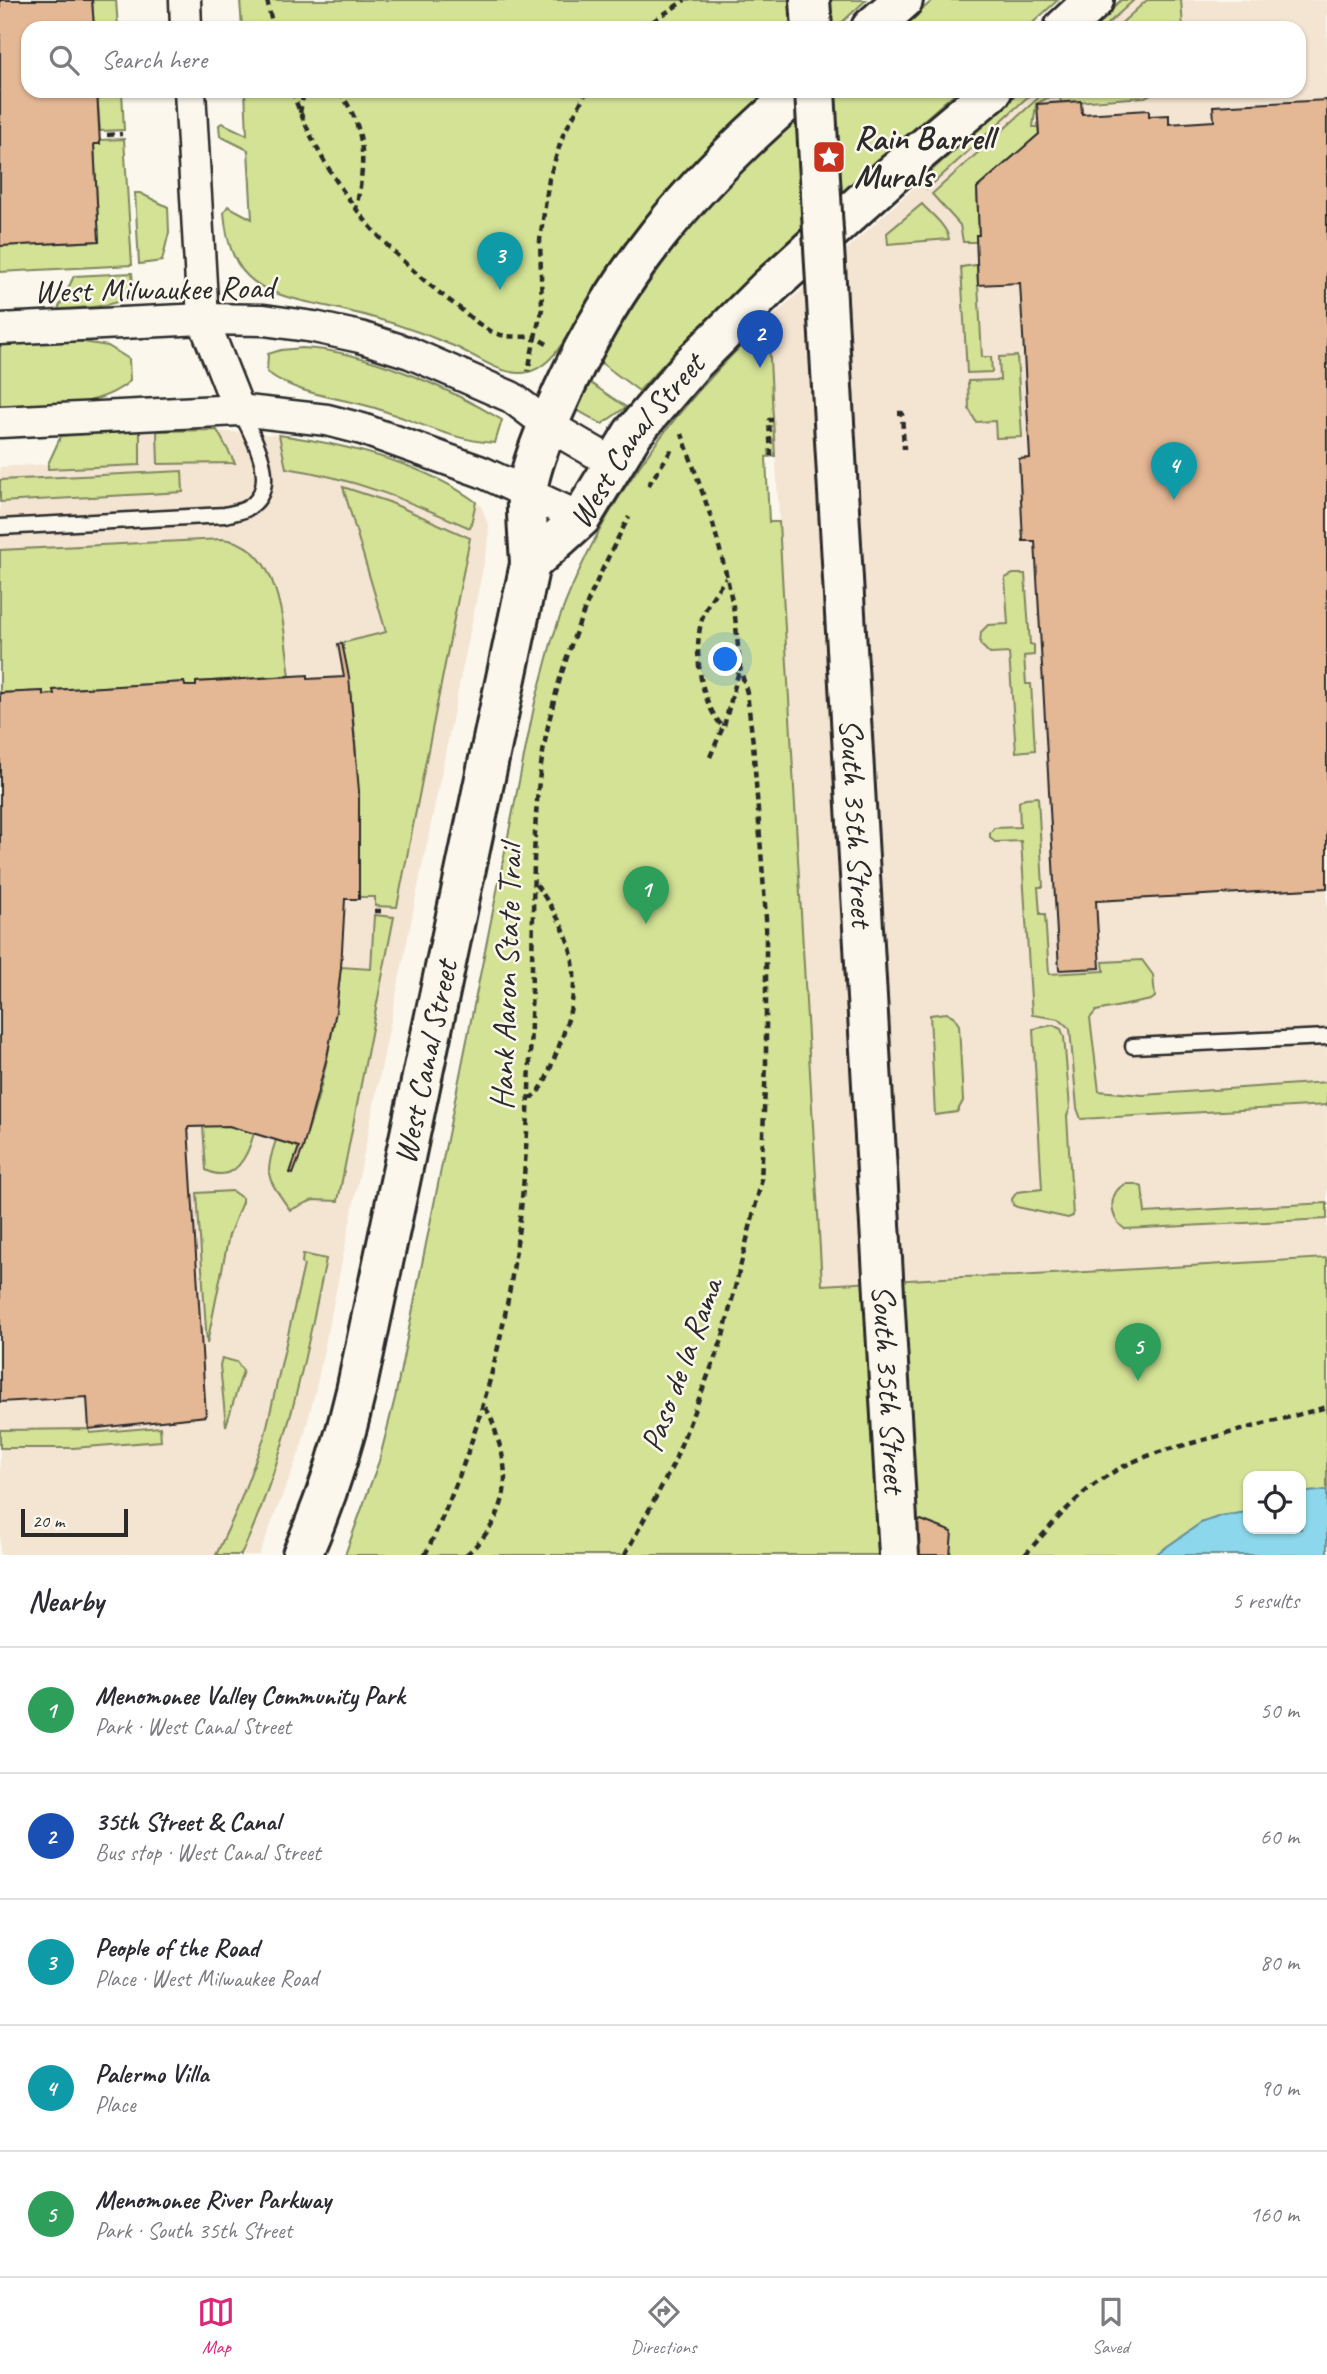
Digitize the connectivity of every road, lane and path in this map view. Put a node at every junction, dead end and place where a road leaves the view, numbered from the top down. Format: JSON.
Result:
{"nodes":[{"id":1,"x":184,"y":0,"type":"edge"},
{"id":2,"x":267,"y":0,"type":"edge"},
{"id":3,"x":685,"y":0,"type":"edge"},
{"id":4,"x":810,"y":0,"type":"edge"},
{"id":5,"x":903,"y":0,"type":"edge"},
{"id":6,"x":1094,"y":0,"type":"edge"},
{"id":7,"x":186,"y":21,"type":"edge"},
{"id":8,"x":272,"y":21,"type":"edge"},
{"id":9,"x":654,"y":21,"type":"edge"},
{"id":10,"x":812,"y":21,"type":"edge"},
{"id":11,"x":879,"y":21,"type":"edge"},
{"id":12,"x":1072,"y":21,"type":"edge"},
{"id":13,"x":190,"y":98,"type":"edge"},
{"id":14,"x":294,"y":98,"type":"edge"},
{"id":15,"x":303,"y":98,"type":"edge"},
{"id":16,"x":343,"y":98,"type":"edge"},
{"id":17,"x":583,"y":98,"type":"edge"},
{"id":18,"x":791,"y":98,"type":"edge"},
{"id":19,"x":815,"y":98,"type":"edge"},
{"id":20,"x":984,"y":98,"type":"edge"},
{"id":21,"x":300,"y":114,"type":"junction"},
{"id":22,"x":122,"y":134,"type":"dead end"},
{"id":23,"x":107,"y":135,"type":"dead end"},
{"id":24,"x":356,"y":210,"type":"junction"},
{"id":25,"x":203,"y":319,"type":"junction"},
{"id":26,"x":0,"y":329,"type":"edge"},
{"id":27,"x":535,"y":337,"type":"junction"},
{"id":28,"x":556,"y":349,"type":"dead end"},
{"id":29,"x":528,"y":373,"type":"dead end"},
{"id":30,"x":239,"y":410,"type":"junction"},
{"id":31,"x":898,"y":413,"type":"dead end"},
{"id":32,"x":773,"y":420,"type":"dead end"},
{"id":33,"x":0,"y":422,"type":"edge"},
{"id":34,"x":548,"y":425,"type":"junction"},
{"id":35,"x":675,"y":429,"type":"dead end"},
{"id":36,"x":682,"y":434,"type":"junction"},
{"id":37,"x":904,"y":449,"type":"dead end"},
{"id":38,"x":771,"y":456,"type":"dead end"},
{"id":39,"x":613,"y":463,"type":"junction"},
{"id":40,"x":647,"y":487,"type":"dead end"},
{"id":41,"x":527,"y":493,"type":"junction"},
{"id":42,"x":633,"y":508,"type":"dead end"},
{"id":43,"x":581,"y":518,"type":"junction"},
{"id":44,"x":0,"y":527,"type":"edge"},
{"id":45,"x":530,"y":564,"type":"junction"},
{"id":46,"x":727,"y":578,"type":"junction"},
{"id":47,"x":740,"y":667,"type":"junction"},
{"id":48,"x":723,"y":727,"type":"junction"},
{"id":49,"x":710,"y":758,"type":"dead end"},
{"id":50,"x":534,"y":881,"type":"junction"},
{"id":51,"x":374,"y":911,"type":"dead end"},
{"id":52,"x":383,"y":911,"type":"dead end"},
{"id":53,"x":1327,"y":1037,"type":"edge"},
{"id":54,"x":1133,"y":1046,"type":"dead end"},
{"id":55,"x":528,"y":1099,"type":"junction"},
{"id":56,"x":482,"y":1404,"type":"junction"},
{"id":57,"x":1327,"y":1407,"type":"edge"},
{"id":58,"x":302,"y":1555,"type":"edge"},
{"id":59,"x":425,"y":1555,"type":"edge"},
{"id":60,"x":466,"y":1555,"type":"edge"},
{"id":61,"x":625,"y":1555,"type":"edge"},
{"id":62,"x":899,"y":1555,"type":"edge"},
{"id":63,"x":1025,"y":1555,"type":"edge"}],
"edges":[{"from":1,"to":7,"type":"street"},
{"from":2,"to":8,"type":"path"},
{"from":3,"to":9,"type":"path"},
{"from":4,"to":10,"type":"street"},
{"from":5,"to":11,"type":"street"},
{"from":6,"to":12,"type":"street"},
{"from":13,"to":25,"type":"street"},
{"from":14,"to":21,"type":"path"},
{"from":15,"to":21,"type":"path"},
{"from":16,"to":24,"type":"path"},
{"from":17,"to":27,"type":"path"},
{"from":18,"to":34,"type":"street","name":"West Canal Street"},
{"from":19,"to":62,"type":"street","name":"South 35th Street","bridge":true},
{"from":20,"to":39,"type":"street","name":"West Canal Street"},
{"from":21,"to":24,"type":"path"},
{"from":22,"to":23,"type":"path"},
{"from":24,"to":27,"type":"path"},
{"from":25,"to":26,"type":"street","name":"West Milwaukee Road"},
{"from":25,"to":30,"type":"street"},
{"from":25,"to":34,"type":"street","name":"West Milwaukee Road"},
{"from":27,"to":28,"type":"path"},
{"from":27,"to":29,"type":"path"},
{"from":30,"to":33,"type":"street"},
{"from":30,"to":41,"type":"street"},
{"from":30,"to":44,"type":"lane"},
{"from":31,"to":37,"type":"path"},
{"from":32,"to":38,"type":"path"},
{"from":34,"to":39,"type":"street","name":"West Milwaukee Road"},
{"from":34,"to":41,"type":"street","name":"West Canal Street"},
{"from":35,"to":36,"type":"path"},
{"from":36,"to":40,"type":"path"},
{"from":36,"to":46,"type":"path"},
{"from":39,"to":43,"type":"street","name":"West Canal Street"},
{"from":41,"to":43,"type":"street"},
{"from":41,"to":45,"type":"street","name":"West Canal Street"},
{"from":42,"to":50,"type":"path","name":"Hank Aaron State Trail"},
{"from":43,"to":45,"type":"street","name":"West Canal Street"},
{"from":45,"to":58,"type":"street","name":"West Canal Street"},
{"from":46,"to":47,"type":"path"},
{"from":46,"to":48,"type":"path"},
{"from":47,"to":48,"type":"path"},
{"from":47,"to":61,"type":"path","name":"Paso de la Rama"},
{"from":48,"to":49,"type":"path"},
{"from":50,"to":55,"type":"path","name":"Hank Aaron State Trail"},
{"from":50,"to":55,"type":"path"},
{"from":51,"to":52,"type":"path"},
{"from":53,"to":54,"type":"lane"},
{"from":55,"to":56,"type":"path","name":"Hank Aaron State Trail"},
{"from":56,"to":59,"type":"path","name":"Hank Aaron State Trail"},
{"from":56,"to":60,"type":"path"},
{"from":57,"to":63,"type":"path"}]}
